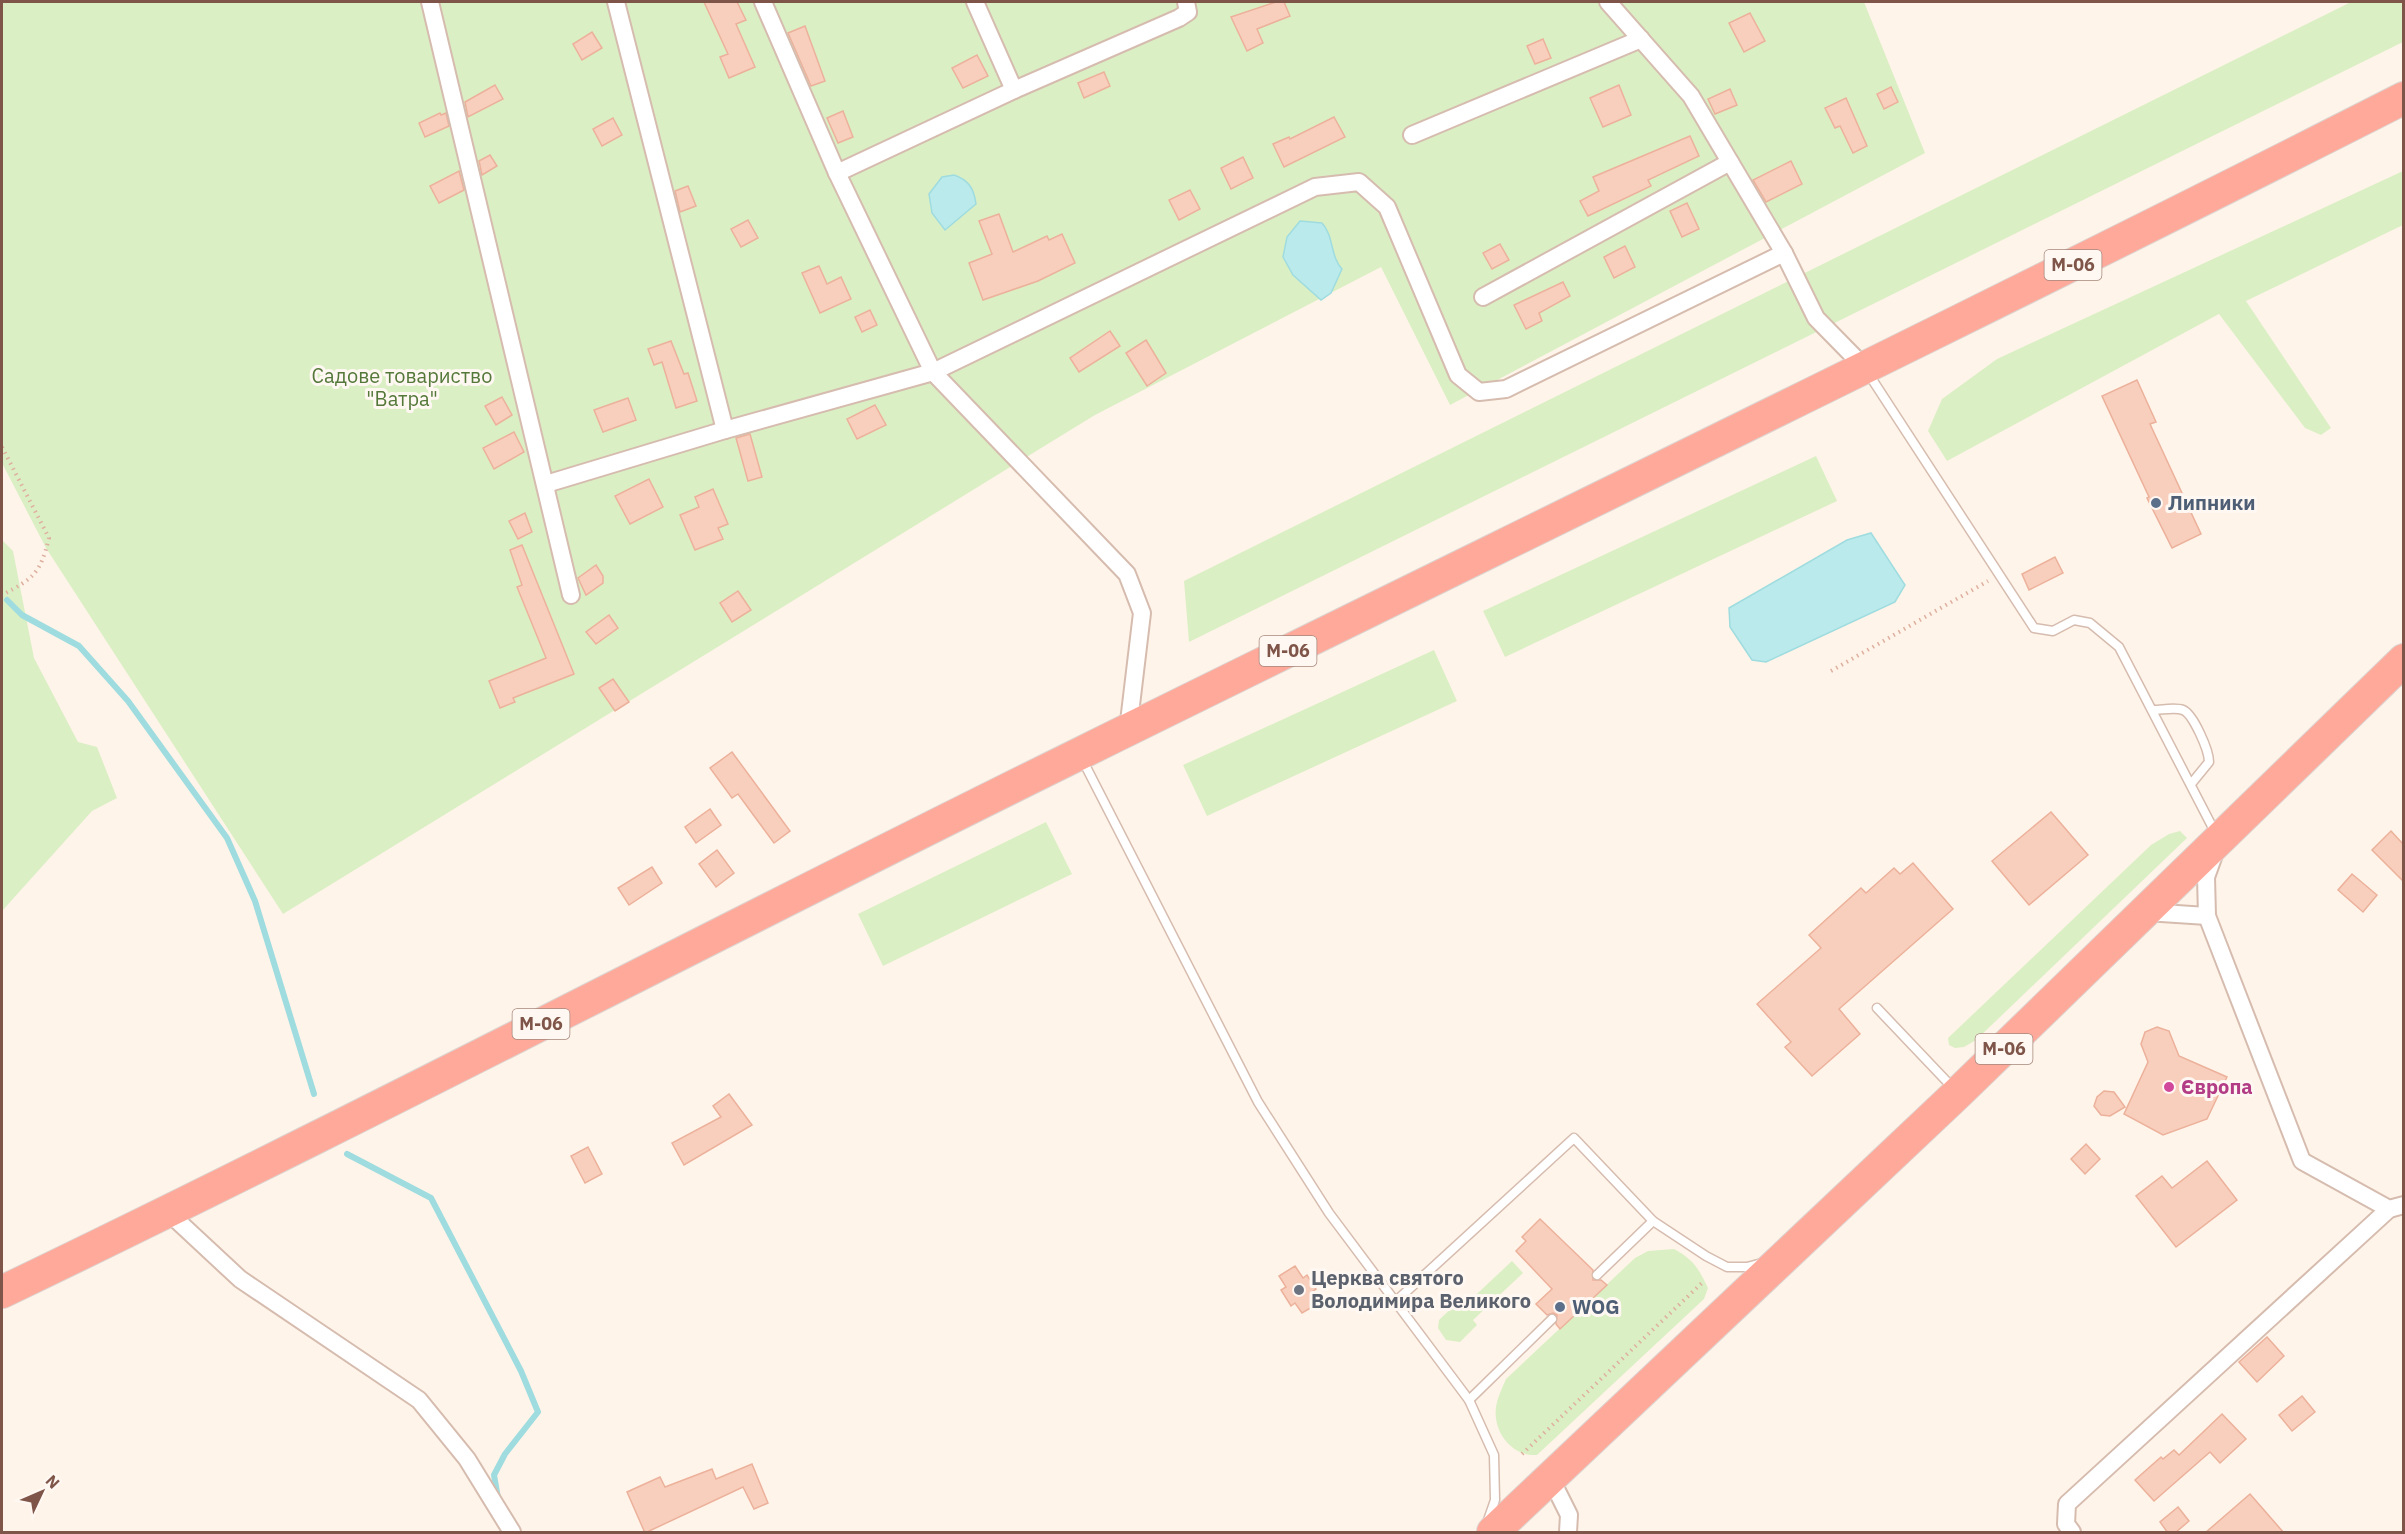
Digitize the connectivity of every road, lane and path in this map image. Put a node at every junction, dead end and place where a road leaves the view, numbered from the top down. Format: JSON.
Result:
{"nodes":[{"id":1,"x":430,"y":2,"type":"edge"},
{"id":2,"x":616,"y":2,"type":"edge"},
{"id":3,"x":763,"y":2,"type":"edge"},
{"id":4,"x":975,"y":2,"type":"edge"},
{"id":5,"x":1186,"y":2,"type":"edge"},
{"id":6,"x":1610,"y":2,"type":"edge"},
{"id":7,"x":1641,"y":39,"type":"junction"},
{"id":8,"x":1014,"y":90,"type":"junction"},
{"id":9,"x":2403,"y":98,"type":"edge"},
{"id":10,"x":1412,"y":135,"type":"dead end"},
{"id":11,"x":1730,"y":162,"type":"junction"},
{"id":12,"x":837,"y":173,"type":"junction"},
{"id":13,"x":1784,"y":253,"type":"junction"},
{"id":14,"x":1483,"y":297,"type":"dead end"},
{"id":15,"x":1865,"y":368,"type":"junction"},
{"id":16,"x":933,"y":372,"type":"junction"},
{"id":17,"x":725,"y":430,"type":"junction"},
{"id":18,"x":2,"y":447,"type":"edge"},
{"id":19,"x":546,"y":484,"type":"junction"},
{"id":20,"x":1999,"y":574,"type":"junction"},
{"id":21,"x":2,"y":595,"type":"edge"},
{"id":22,"x":571,"y":595,"type":"dead end"},
{"id":23,"x":2403,"y":660,"type":"edge"},
{"id":24,"x":1832,"y":671,"type":"dead end"},
{"id":25,"x":2153,"y":710,"type":"junction"},
{"id":26,"x":1128,"y":730,"type":"junction"},
{"id":27,"x":1079,"y":754,"type":"junction"},
{"id":28,"x":2191,"y":784,"type":"junction"},
{"id":29,"x":2220,"y":841,"type":"junction"},
{"id":30,"x":2146,"y":912,"type":"junction"},
{"id":31,"x":2207,"y":916,"type":"junction"},
{"id":32,"x":1877,"y":1008,"type":"dead end"},
{"id":33,"x":1958,"y":1093,"type":"junction"},
{"id":34,"x":2396,"y":1207,"type":"edge"},
{"id":35,"x":168,"y":1212,"type":"junction"},
{"id":36,"x":1653,"y":1221,"type":"junction"},
{"id":37,"x":1787,"y":1256,"type":"junction"},
{"id":38,"x":1597,"y":1275,"type":"dead end"},
{"id":39,"x":1702,"y":1282,"type":"dead end"},
{"id":40,"x":2,"y":1292,"type":"edge"},
{"id":41,"x":1395,"y":1302,"type":"junction"},
{"id":42,"x":1552,"y":1319,"type":"dead end"},
{"id":43,"x":1469,"y":1400,"type":"junction"},
{"id":44,"x":1522,"y":1454,"type":"dead end"},
{"id":45,"x":1551,"y":1479,"type":"junction"},
{"id":46,"x":512,"y":1533,"type":"edge"},
{"id":47,"x":1483,"y":1533,"type":"edge"},
{"id":48,"x":1493,"y":1533,"type":"edge"},
{"id":49,"x":1568,"y":1533,"type":"edge"},
{"id":50,"x":2072,"y":1533,"type":"edge"}],
"edges":[{"from":1,"to":19,"type":"street"},
{"from":2,"to":17,"type":"street"},
{"from":3,"to":12,"type":"street"},
{"from":4,"to":8,"type":"street"},
{"from":5,"to":8,"type":"street"},
{"from":6,"to":7,"type":"street"},
{"from":7,"to":10,"type":"street"},
{"from":7,"to":11,"type":"street"},
{"from":8,"to":12,"type":"street"},
{"from":9,"to":15,"type":"highway","number":"М-06"},
{"from":11,"to":13,"type":"street"},
{"from":11,"to":14,"type":"street"},
{"from":12,"to":16,"type":"street"},
{"from":13,"to":15,"type":"street"},
{"from":13,"to":16,"type":"street"},
{"from":15,"to":20,"type":"lane"},
{"from":15,"to":26,"type":"highway","number":"М-06"},
{"from":16,"to":17,"type":"street"},
{"from":16,"to":26,"type":"street"},
{"from":17,"to":19,"type":"street"},
{"from":18,"to":21,"type":"path"},
{"from":19,"to":22,"type":"street"},
{"from":20,"to":24,"type":"path"},
{"from":20,"to":25,"type":"lane"},
{"from":23,"to":29,"type":"highway","number":"М-06"},
{"from":25,"to":28,"type":"lane"},
{"from":25,"to":28,"type":"lane"},
{"from":26,"to":27,"type":"highway","number":"М-06"},
{"from":27,"to":35,"type":"highway","number":"М-06"},
{"from":27,"to":41,"type":"lane"},
{"from":28,"to":29,"type":"lane"},
{"from":29,"to":30,"type":"highway","number":"М-06"},
{"from":29,"to":31,"type":"street"},
{"from":30,"to":31,"type":"street"},
{"from":30,"to":33,"type":"highway","number":"М-06"},
{"from":31,"to":34,"type":"street"},
{"from":32,"to":33,"type":"lane"},
{"from":33,"to":37,"type":"highway","number":"М-06"},
{"from":34,"to":50,"type":"street"},
{"from":35,"to":40,"type":"highway","number":"М-06"},
{"from":35,"to":46,"type":"street"},
{"from":36,"to":37,"type":"lane"},
{"from":36,"to":38,"type":"lane"},
{"from":36,"to":41,"type":"lane"},
{"from":37,"to":45,"type":"highway","number":"М-06"},
{"from":39,"to":44,"type":"path"},
{"from":41,"to":43,"type":"lane"},
{"from":42,"to":43,"type":"lane"},
{"from":43,"to":47,"type":"lane"},
{"from":45,"to":48,"type":"highway","number":"М-06"},
{"from":45,"to":49,"type":"street"}]}
